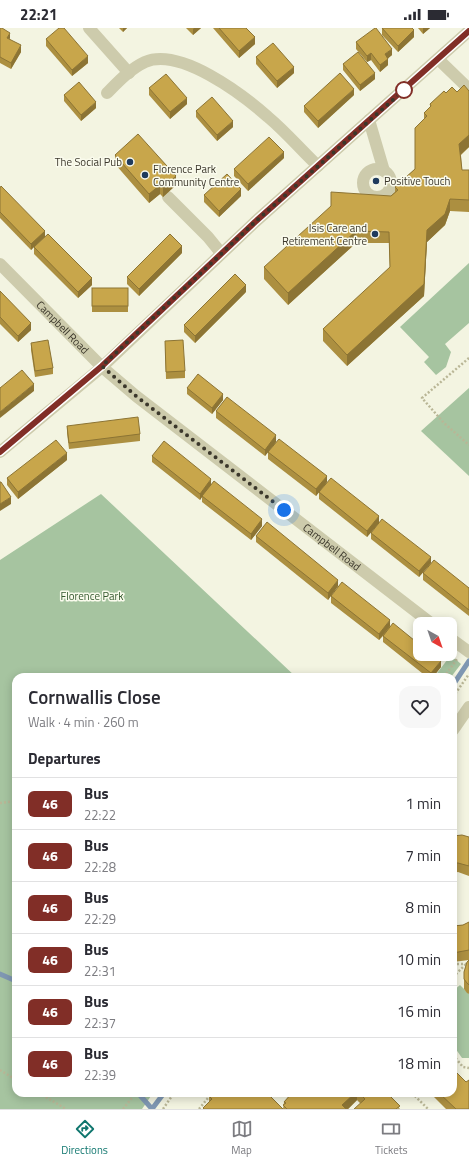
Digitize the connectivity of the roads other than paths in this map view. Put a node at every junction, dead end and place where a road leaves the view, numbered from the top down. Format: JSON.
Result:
{"nodes":[{"id":1,"x":89,"y":28,"type":"edge"},
{"id":2,"x":469,"y":31,"type":"edge"},
{"id":3,"x":438,"y":59,"type":"junction"},
{"id":4,"x":129,"y":73,"type":"junction"},
{"id":5,"x":469,"y":89,"type":"edge"},
{"id":6,"x":106,"y":93,"type":"dead end"},
{"id":7,"x":369,"y":120,"type":"junction"},
{"id":8,"x":318,"y":166,"type":"junction"},
{"id":9,"x":384,"y":171,"type":"dead end"},
{"id":10,"x":168,"y":197,"type":"edge"},
{"id":11,"x":222,"y":253,"type":"junction"},
{"id":12,"x":0,"y":264,"type":"edge"},
{"id":13,"x":102,"y":366,"type":"junction"},
{"id":14,"x":0,"y":452,"type":"edge"},
{"id":15,"x":423,"y":617,"type":"edge"},
{"id":16,"x":457,"y":643,"type":"edge"},
{"id":17,"x":467,"y":651,"type":"edge"},
{"id":18,"x":469,"y":707,"type":"edge"},
{"id":19,"x":457,"y":724,"type":"edge"}],
"edges":[{"from":1,"to":4,"type":"street"},
{"from":2,"to":3,"type":"street"},
{"from":3,"to":5,"type":"street"},
{"from":3,"to":7,"type":"street"},
{"from":4,"to":6,"type":"street"},
{"from":4,"to":8,"type":"street"},
{"from":7,"to":8,"type":"street"},
{"from":7,"to":9,"type":"street"},
{"from":8,"to":11,"type":"street"},
{"from":10,"to":11,"type":"street"},
{"from":11,"to":13,"type":"street"},
{"from":12,"to":13,"type":"street","name":"Campbell Road"},
{"from":13,"to":14,"type":"street"},
{"from":13,"to":15,"type":"street","name":"Campbell Road"},
{"from":16,"to":17,"type":"street"},
{"from":18,"to":19,"type":"street"}]}
